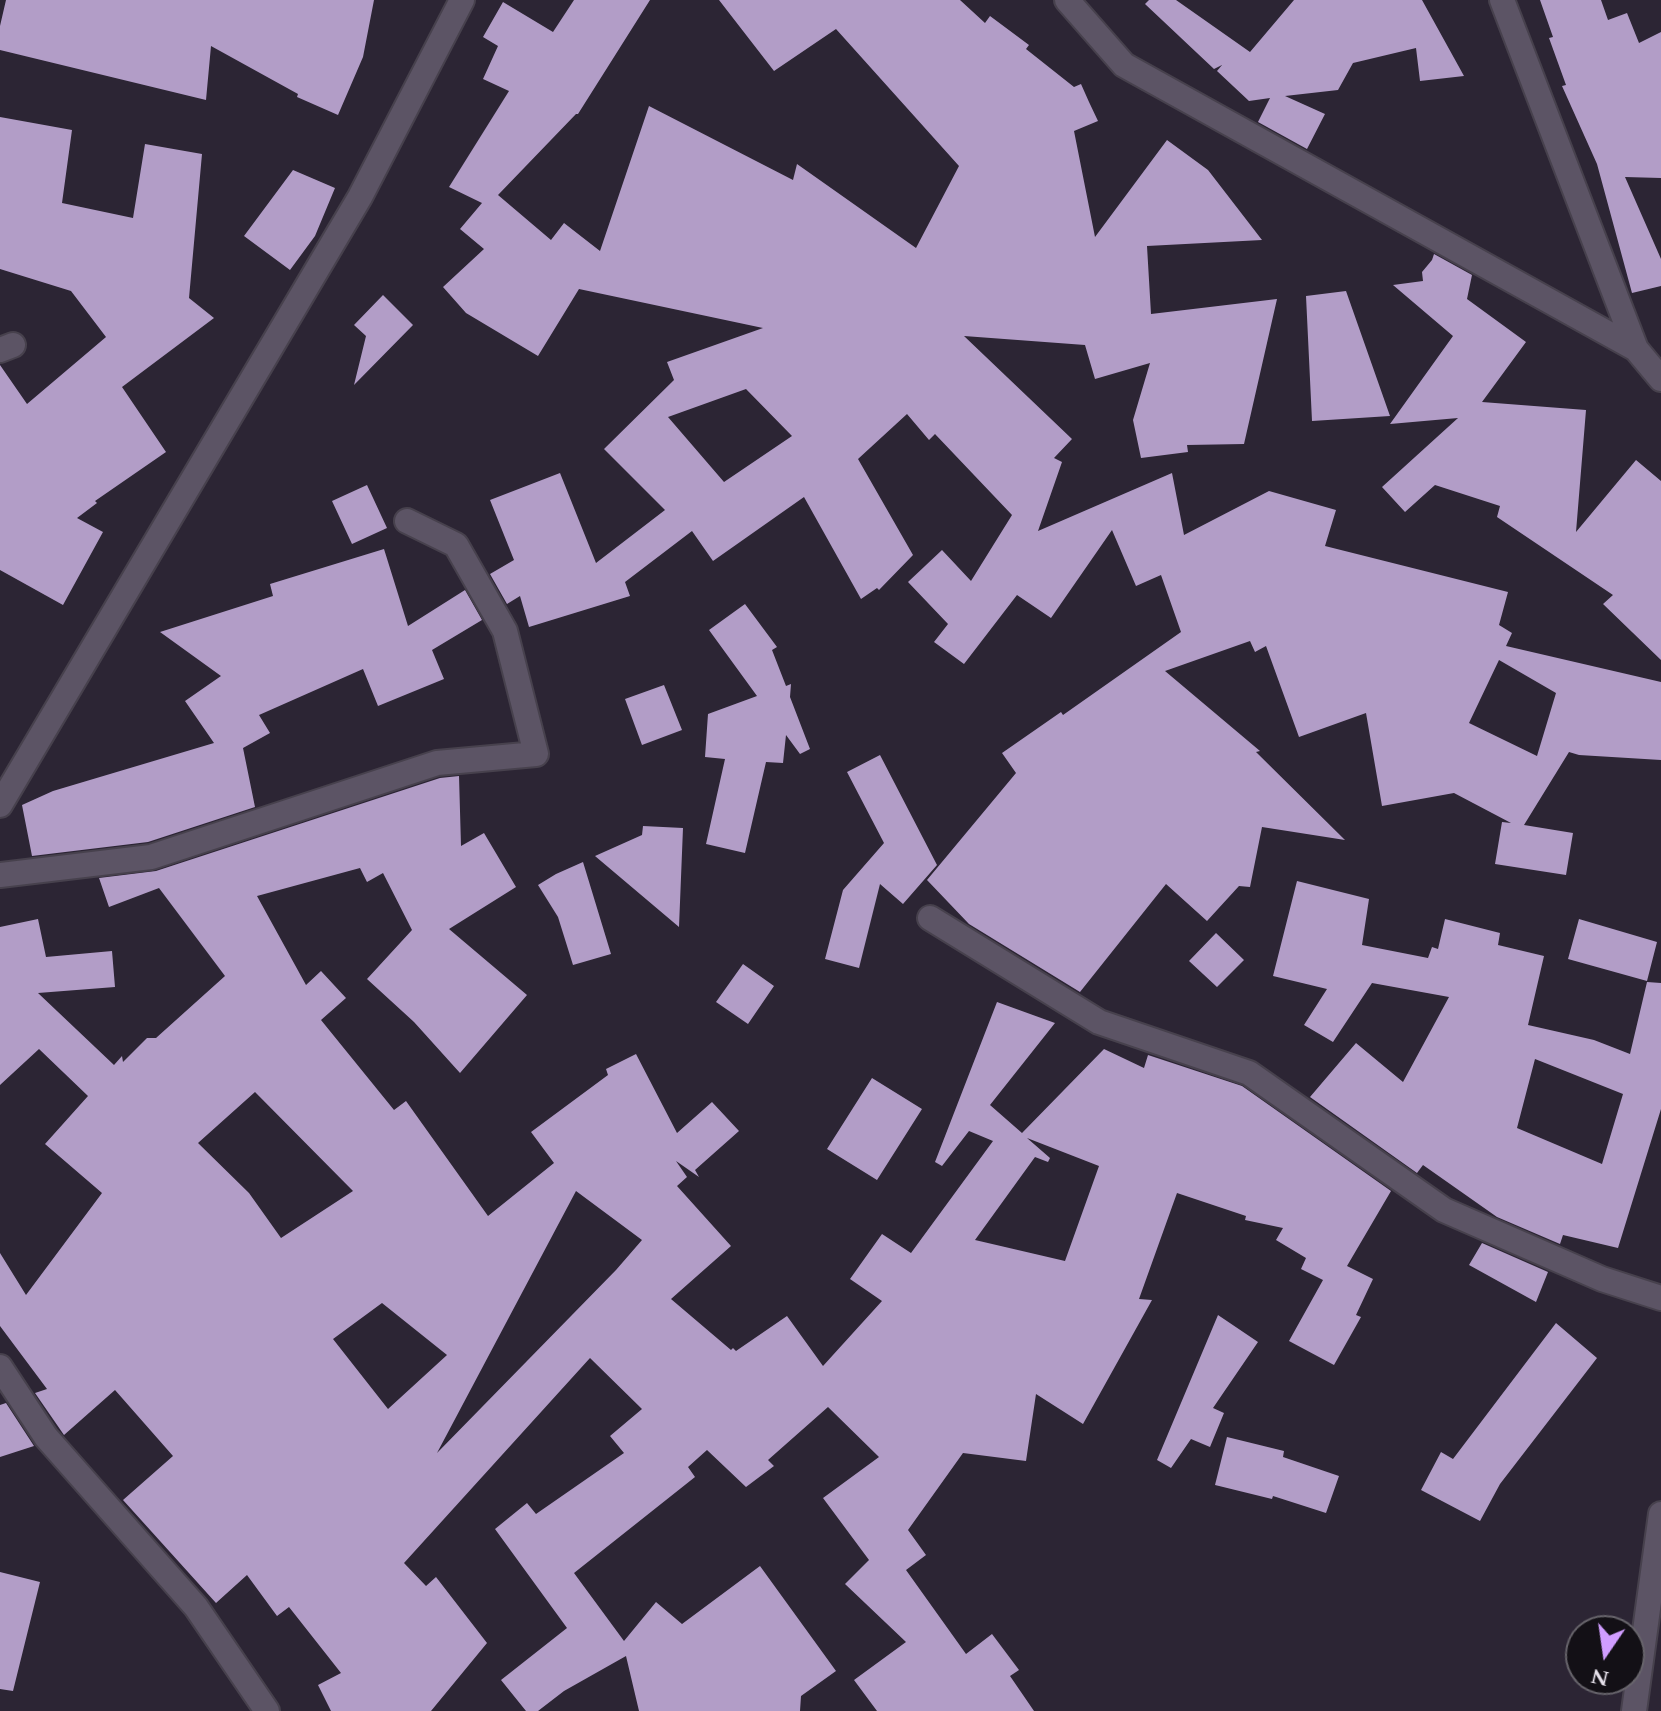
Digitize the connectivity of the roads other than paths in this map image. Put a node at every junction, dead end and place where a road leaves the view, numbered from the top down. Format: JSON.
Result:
{"nodes":[{"id":1,"x":462,"y":0,"type":"edge"},
{"id":2,"x":1067,"y":0,"type":"edge"},
{"id":3,"x":1502,"y":0,"type":"edge"},
{"id":4,"x":1636,"y":349,"type":"junction"},
{"id":5,"x":1661,"y":379,"type":"edge"},
{"id":6,"x":407,"y":521,"type":"dead end"},
{"id":7,"x":0,"y":805,"type":"edge"},
{"id":8,"x":0,"y":875,"type":"edge"},
{"id":9,"x":930,"y":918,"type":"dead end"},
{"id":10,"x":1661,"y":1298,"type":"edge"},
{"id":11,"x":0,"y":1367,"type":"edge"},
{"id":12,"x":1661,"y":1514,"type":"edge"},
{"id":13,"x":267,"y":1711,"type":"edge"},
{"id":14,"x":1634,"y":1711,"type":"edge"}],
"edges":[{"from":1,"to":7,"type":"street"},
{"from":2,"to":4,"type":"street"},
{"from":3,"to":4,"type":"street"},
{"from":4,"to":5,"type":"street"},
{"from":6,"to":8,"type":"street"},
{"from":9,"to":10,"type":"street"},
{"from":11,"to":13,"type":"street"},
{"from":12,"to":14,"type":"street"}]}
